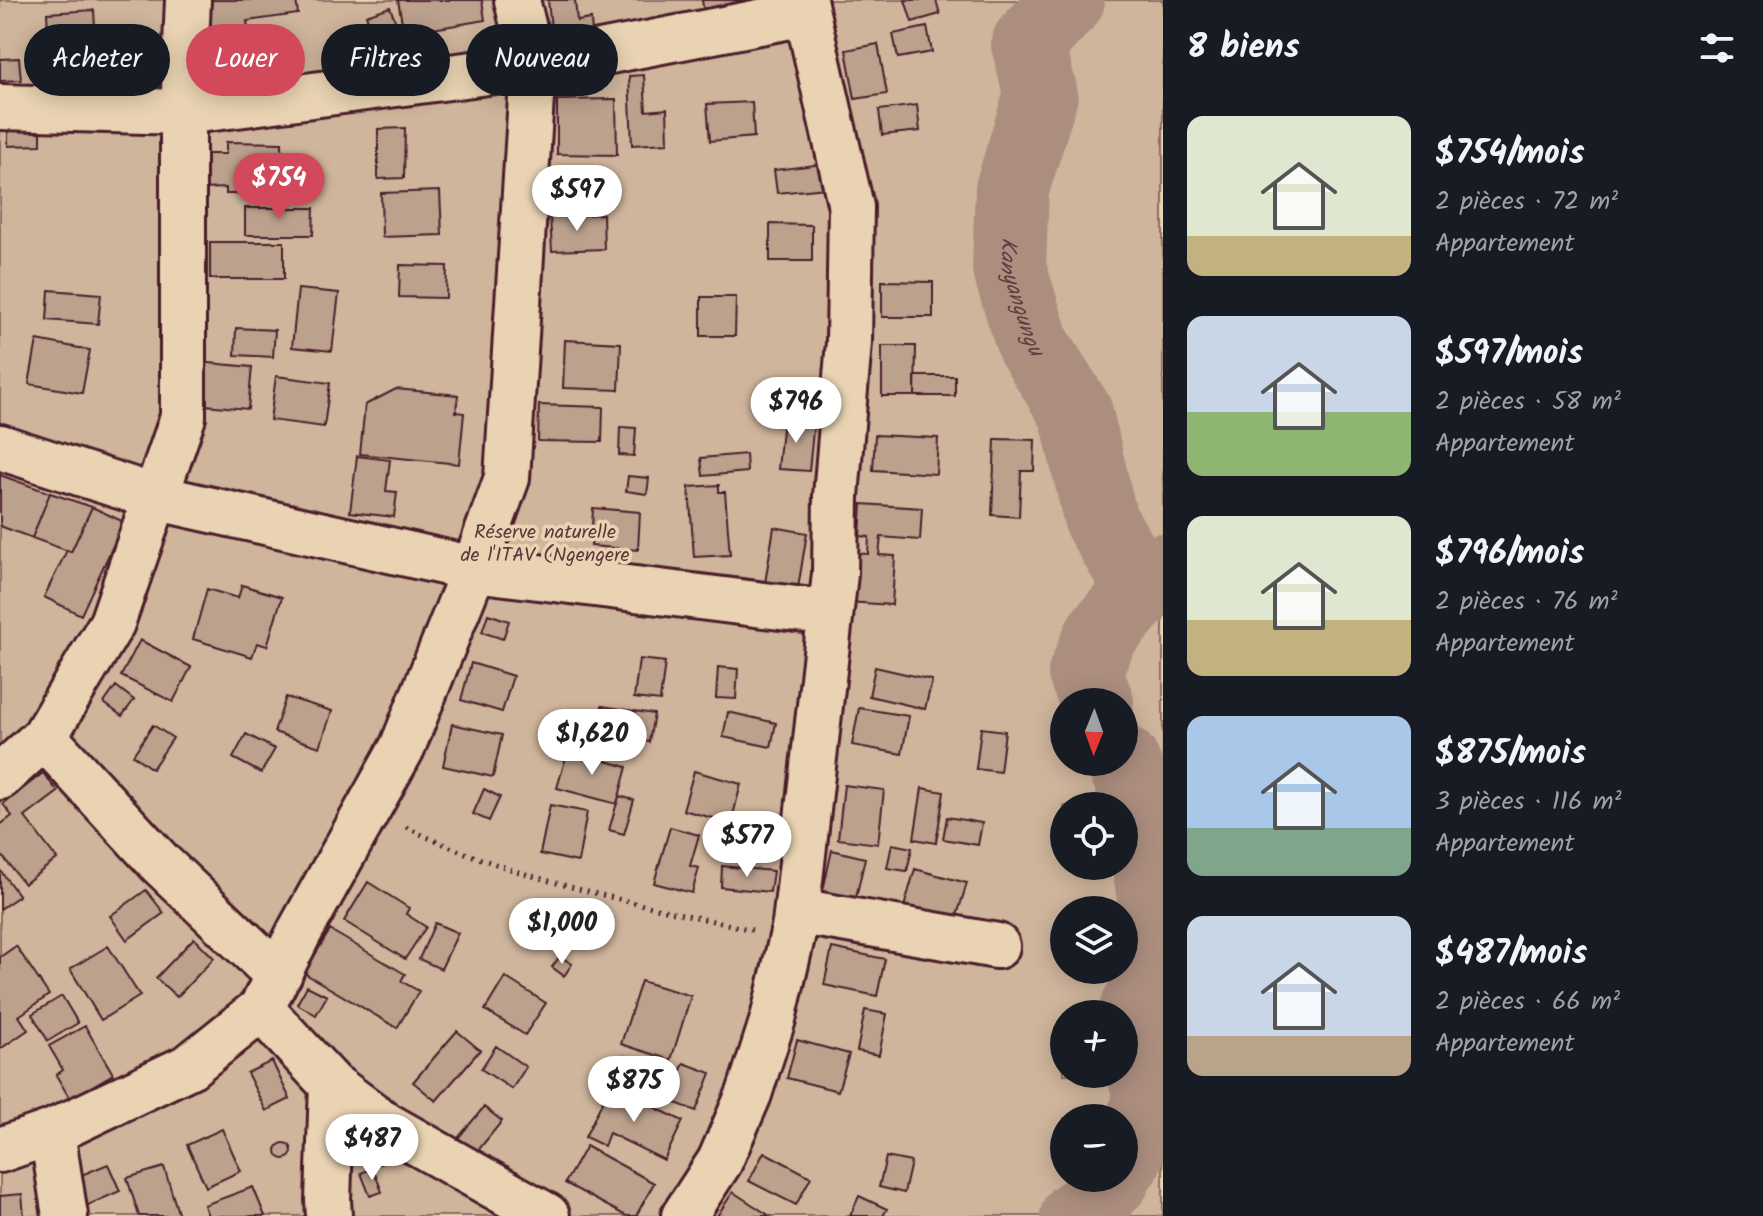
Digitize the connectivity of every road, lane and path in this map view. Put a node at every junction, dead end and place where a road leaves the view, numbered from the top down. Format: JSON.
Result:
{"nodes":[{"id":1,"x":188,"y":0,"type":"edge"},
{"id":2,"x":517,"y":0,"type":"edge"},
{"id":3,"x":805,"y":6,"type":"edge"},
{"id":4,"x":523,"y":24,"type":"edge"},
{"id":5,"x":618,"y":47,"type":"edge"},
{"id":6,"x":466,"y":75,"type":"edge"},
{"id":7,"x":531,"y":96,"type":"edge"},
{"id":8,"x":0,"y":107,"type":"edge"},
{"id":9,"x":183,"y":112,"type":"junction"},
{"id":10,"x":0,"y":447,"type":"edge"},
{"id":11,"x":154,"y":497,"type":"junction"},
{"id":12,"x":474,"y":569,"type":"junction"},
{"id":13,"x":829,"y":613,"type":"junction"},
{"id":14,"x":44,"y":737,"type":"junction"},
{"id":15,"x":0,"y":777,"type":"edge"},
{"id":16,"x":370,"y":807,"type":"junction"},
{"id":17,"x":794,"y":925,"type":"junction"},
{"id":18,"x":997,"y":946,"type":"dead end"},
{"id":19,"x":271,"y":991,"type":"junction"},
{"id":20,"x":332,"y":1085,"type":"junction"},
{"id":21,"x":16,"y":1136,"type":"edge"},
{"id":22,"x":65,"y":1216,"type":"edge"},
{"id":23,"x":329,"y":1216,"type":"edge"},
{"id":24,"x":547,"y":1216,"type":"edge"},
{"id":25,"x":684,"y":1216,"type":"edge"}],
"edges":[{"from":1,"to":9,"type":"street"},
{"from":2,"to":4,"type":"street"},
{"from":3,"to":5,"type":"street"},
{"from":3,"to":13,"type":"street"},
{"from":6,"to":9,"type":"street"},
{"from":7,"to":12,"type":"street"},
{"from":8,"to":9,"type":"street"},
{"from":9,"to":11,"type":"street"},
{"from":10,"to":11,"type":"street"},
{"from":11,"to":12,"type":"street"},
{"from":11,"to":14,"type":"street"},
{"from":12,"to":13,"type":"street"},
{"from":12,"to":16,"type":"street"},
{"from":13,"to":17,"type":"street"},
{"from":14,"to":15,"type":"street"},
{"from":14,"to":19,"type":"street"},
{"from":16,"to":17,"type":"path"},
{"from":16,"to":19,"type":"street"},
{"from":17,"to":18,"type":"street"},
{"from":17,"to":25,"type":"street"},
{"from":19,"to":20,"type":"street"},
{"from":19,"to":21,"type":"street"},
{"from":20,"to":23,"type":"street"},
{"from":20,"to":24,"type":"street"},
{"from":21,"to":22,"type":"street"}]}
